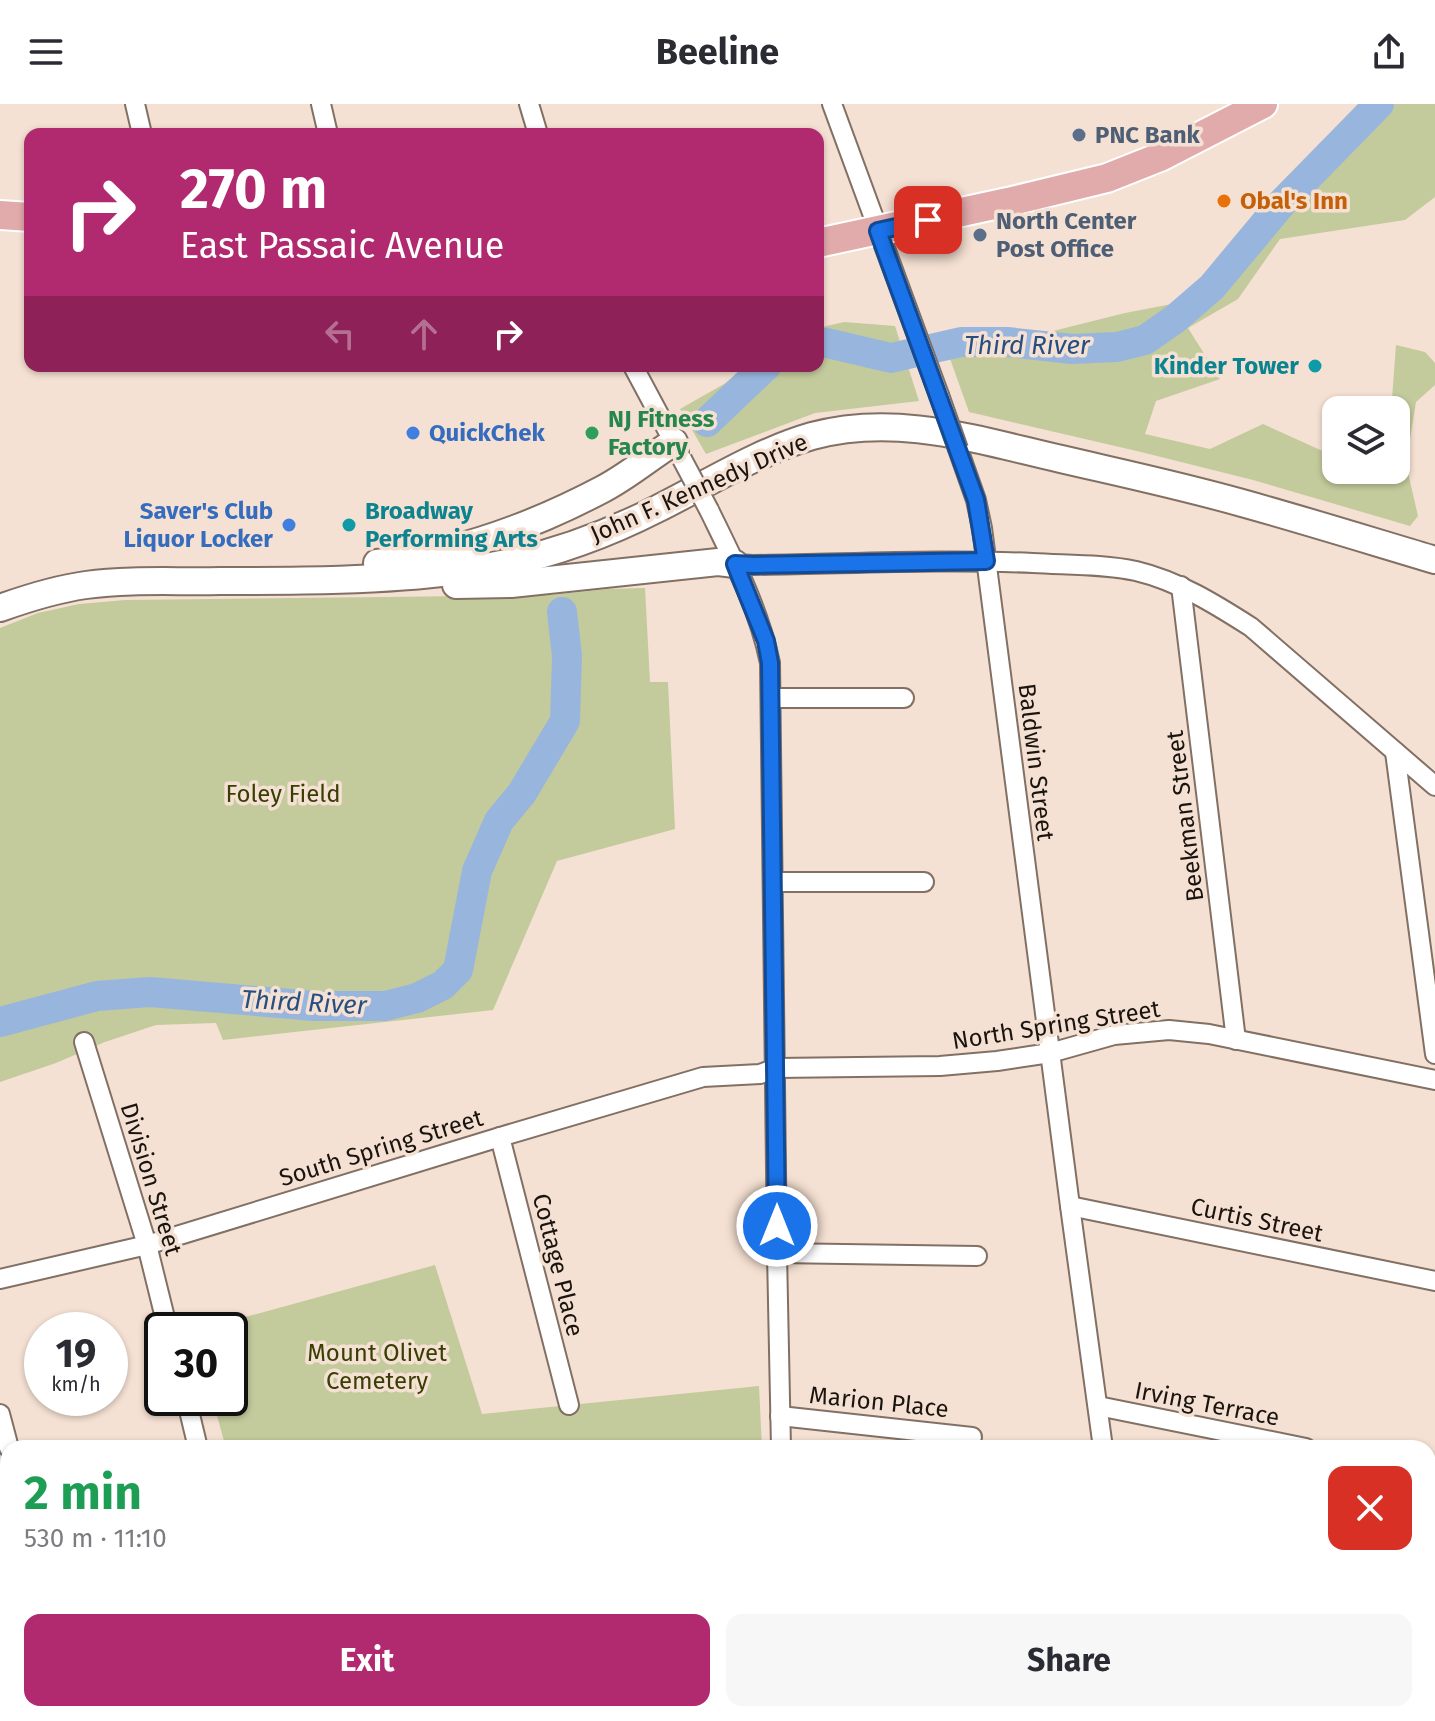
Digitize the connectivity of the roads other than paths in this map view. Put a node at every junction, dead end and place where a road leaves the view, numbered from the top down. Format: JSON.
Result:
{"nodes":[{"id":1,"x":135,"y":104,"type":"edge"},
{"id":2,"x":321,"y":104,"type":"edge"},
{"id":3,"x":529,"y":104,"type":"edge"},
{"id":4,"x":832,"y":104,"type":"edge"},
{"id":5,"x":1263,"y":104,"type":"edge"},
{"id":6,"x":141,"y":128,"type":"edge"},
{"id":7,"x":327,"y":128,"type":"edge"},
{"id":8,"x":536,"y":128,"type":"edge"},
{"id":9,"x":0,"y":215,"type":"edge"},
{"id":10,"x":24,"y":217,"type":"edge"},
{"id":11,"x":878,"y":231,"type":"junction"},
{"id":12,"x":824,"y":242,"type":"edge"},
{"id":13,"x":636,"y":372,"type":"edge"},
{"id":14,"x":678,"y":451,"type":"junction"},
{"id":15,"x":1435,"y":545,"type":"edge"},
{"id":16,"x":1435,"y":560,"type":"edge"},
{"id":17,"x":986,"y":561,"type":"junction"},
{"id":18,"x":735,"y":564,"type":"junction"},
{"id":19,"x":344,"y":567,"type":"junction"},
{"id":20,"x":280,"y":581,"type":"junction"},
{"id":21,"x":1181,"y":586,"type":"junction"},
{"id":22,"x":0,"y":592,"type":"edge"},
{"id":23,"x":0,"y":608,"type":"edge"},
{"id":24,"x":771,"y":698,"type":"junction"},
{"id":25,"x":904,"y":698,"type":"dead end"},
{"id":26,"x":1395,"y":752,"type":"junction"},
{"id":27,"x":1435,"y":786,"type":"edge"},
{"id":28,"x":773,"y":882,"type":"junction"},
{"id":29,"x":924,"y":882,"type":"dead end"},
{"id":30,"x":1236,"y":1040,"type":"junction"},
{"id":31,"x":84,"y":1042,"type":"dead end"},
{"id":32,"x":1050,"y":1053,"type":"junction"},
{"id":33,"x":1435,"y":1054,"type":"edge"},
{"id":34,"x":776,"y":1068,"type":"junction"},
{"id":35,"x":1435,"y":1080,"type":"edge"},
{"id":36,"x":500,"y":1137,"type":"junction"},
{"id":37,"x":1070,"y":1206,"type":"junction"},
{"id":38,"x":147,"y":1245,"type":"junction"},
{"id":39,"x":777,"y":1253,"type":"junction"},
{"id":40,"x":977,"y":1256,"type":"dead end"},
{"id":41,"x":0,"y":1279,"type":"edge"},
{"id":42,"x":1435,"y":1281,"type":"edge"},
{"id":43,"x":164,"y":1312,"type":"edge"},
{"id":44,"x":569,"y":1405,"type":"dead end"},
{"id":45,"x":1098,"y":1406,"type":"junction"},
{"id":46,"x":0,"y":1414,"type":"edge"},
{"id":47,"x":190,"y":1416,"type":"edge"},
{"id":48,"x":780,"y":1416,"type":"junction"},
{"id":49,"x":972,"y":1437,"type":"dead end"},
{"id":50,"x":7,"y":1440,"type":"edge"},
{"id":51,"x":196,"y":1440,"type":"edge"},
{"id":52,"x":781,"y":1440,"type":"edge"},
{"id":53,"x":1102,"y":1440,"type":"edge"},
{"id":54,"x":1266,"y":1440,"type":"edge"}],
"edges":[{"from":1,"to":6,"type":"street"},
{"from":2,"to":7,"type":"street"},
{"from":3,"to":8,"type":"street"},
{"from":4,"to":11,"type":"street","name":"Baldwin Street"},
{"from":5,"to":11,"type":"main road"},
{"from":9,"to":10,"type":"main road"},
{"from":11,"to":12,"type":"main road"},
{"from":11,"to":17,"type":"street","name":"Baldwin Street","bridge":true},
{"from":13,"to":14,"type":"street"},
{"from":14,"to":18,"type":"street","bridge":true},
{"from":14,"to":19,"type":"main road"},
{"from":15,"to":19,"type":"main road","name":"John F. Kennedy Drive"},
{"from":16,"to":20,"type":"main road","name":"John F. Kennedy Drive"},
{"from":17,"to":18,"type":"street"},
{"from":17,"to":21,"type":"street"},
{"from":17,"to":32,"type":"street","name":"Baldwin Street"},
{"from":18,"to":20,"type":"main road"},
{"from":18,"to":24,"type":"street"},
{"from":19,"to":22,"type":"main road","name":"John F. Kennedy Drive"},
{"from":20,"to":23,"type":"main road","name":"John F. Kennedy Drive"},
{"from":21,"to":26,"type":"street"},
{"from":21,"to":30,"type":"street","name":"Beekman Street"},
{"from":24,"to":25,"type":"street"},
{"from":24,"to":28,"type":"street"},
{"from":26,"to":27,"type":"street"},
{"from":26,"to":33,"type":"street"},
{"from":28,"to":29,"type":"street"},
{"from":28,"to":34,"type":"street"},
{"from":30,"to":32,"type":"street","name":"North Spring Street"},
{"from":30,"to":35,"type":"street","name":"North Spring Street"},
{"from":31,"to":38,"type":"street","name":"Division Street"},
{"from":32,"to":34,"type":"street","name":"North Spring Street"},
{"from":32,"to":37,"type":"street","name":"Baldwin Street"},
{"from":34,"to":36,"type":"street","name":"South Spring Street"},
{"from":34,"to":39,"type":"street"},
{"from":36,"to":38,"type":"street","name":"South Spring Street"},
{"from":36,"to":44,"type":"street","name":"Cottage Place"},
{"from":37,"to":42,"type":"street","name":"Curtis Street"},
{"from":37,"to":45,"type":"street","name":"Baldwin Street"},
{"from":38,"to":41,"type":"street","name":"South Spring Street"},
{"from":38,"to":43,"type":"street","name":"Division Street"},
{"from":39,"to":40,"type":"street"},
{"from":39,"to":48,"type":"street"},
{"from":45,"to":53,"type":"street","name":"Baldwin Street"},
{"from":45,"to":54,"type":"street","name":"Irving Terrace"},
{"from":46,"to":50,"type":"street"},
{"from":47,"to":51,"type":"street"},
{"from":48,"to":49,"type":"street","name":"Marion Place"},
{"from":48,"to":52,"type":"street"}]}
